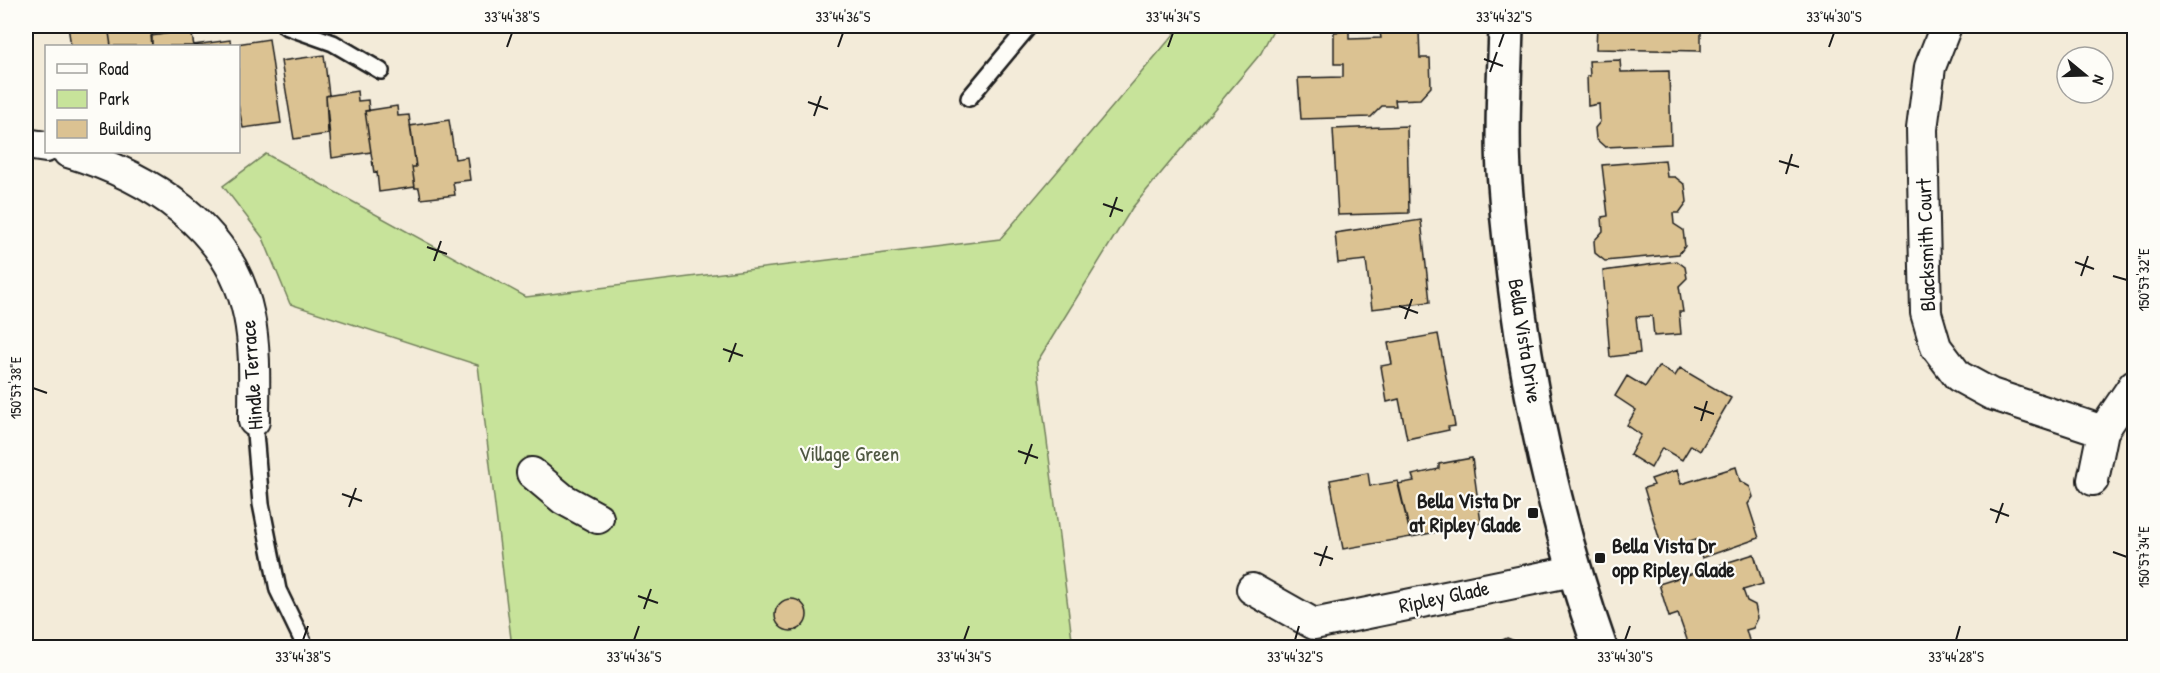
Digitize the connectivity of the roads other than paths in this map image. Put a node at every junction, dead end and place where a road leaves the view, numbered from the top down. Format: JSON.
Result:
{"nodes":[{"id":1,"x":285,"y":26,"type":"edge"},
{"id":2,"x":1029,"y":26,"type":"edge"},
{"id":3,"x":1506,"y":26,"type":"edge"},
{"id":4,"x":1946,"y":26,"type":"edge"},
{"id":5,"x":307,"y":29,"type":"edge"},
{"id":6,"x":381,"y":70,"type":"dead end"},
{"id":7,"x":969,"y":98,"type":"dead end"},
{"id":8,"x":26,"y":144,"type":"edge"},
{"id":9,"x":45,"y":147,"type":"edge"},
{"id":10,"x":71,"y":153,"type":"edge"},
{"id":11,"x":2134,"y":385,"type":"edge"},
{"id":12,"x":254,"y":421,"type":"joint"},
{"id":13,"x":2103,"y":431,"type":"junction"},
{"id":14,"x":532,"y":473,"type":"dead end"},
{"id":15,"x":2093,"y":480,"type":"dead end"},
{"id":16,"x":598,"y":518,"type":"dead end"},
{"id":17,"x":1573,"y":571,"type":"junction"},
{"id":18,"x":1252,"y":590,"type":"dead end"},
{"id":19,"x":1312,"y":636,"type":"edge"},
{"id":20,"x":306,"y":648,"type":"edge"},
{"id":21,"x":1600,"y":648,"type":"edge"}],
"edges":[{"from":1,"to":5,"type":"lane"},
{"from":2,"to":7,"type":"lane"},
{"from":3,"to":17,"type":"street","name":"Bella Vista Drive"},
{"from":4,"to":13,"type":"street","name":"Blacksmith Court"},
{"from":5,"to":6,"type":"lane"},
{"from":8,"to":9,"type":"street"},
{"from":10,"to":12,"type":"street","name":"Hindle Terrace"},
{"from":11,"to":13,"type":"street"},
{"from":12,"to":20,"type":"lane","name":"Hindle Terrace"},
{"from":13,"to":15,"type":"street"},
{"from":14,"to":16,"type":"street"},
{"from":17,"to":19,"type":"street","name":"Ripley Glade"},
{"from":17,"to":21,"type":"street","name":"Bella Vista Drive"},
{"from":18,"to":19,"type":"street","name":"Ripley Glade"}]}
